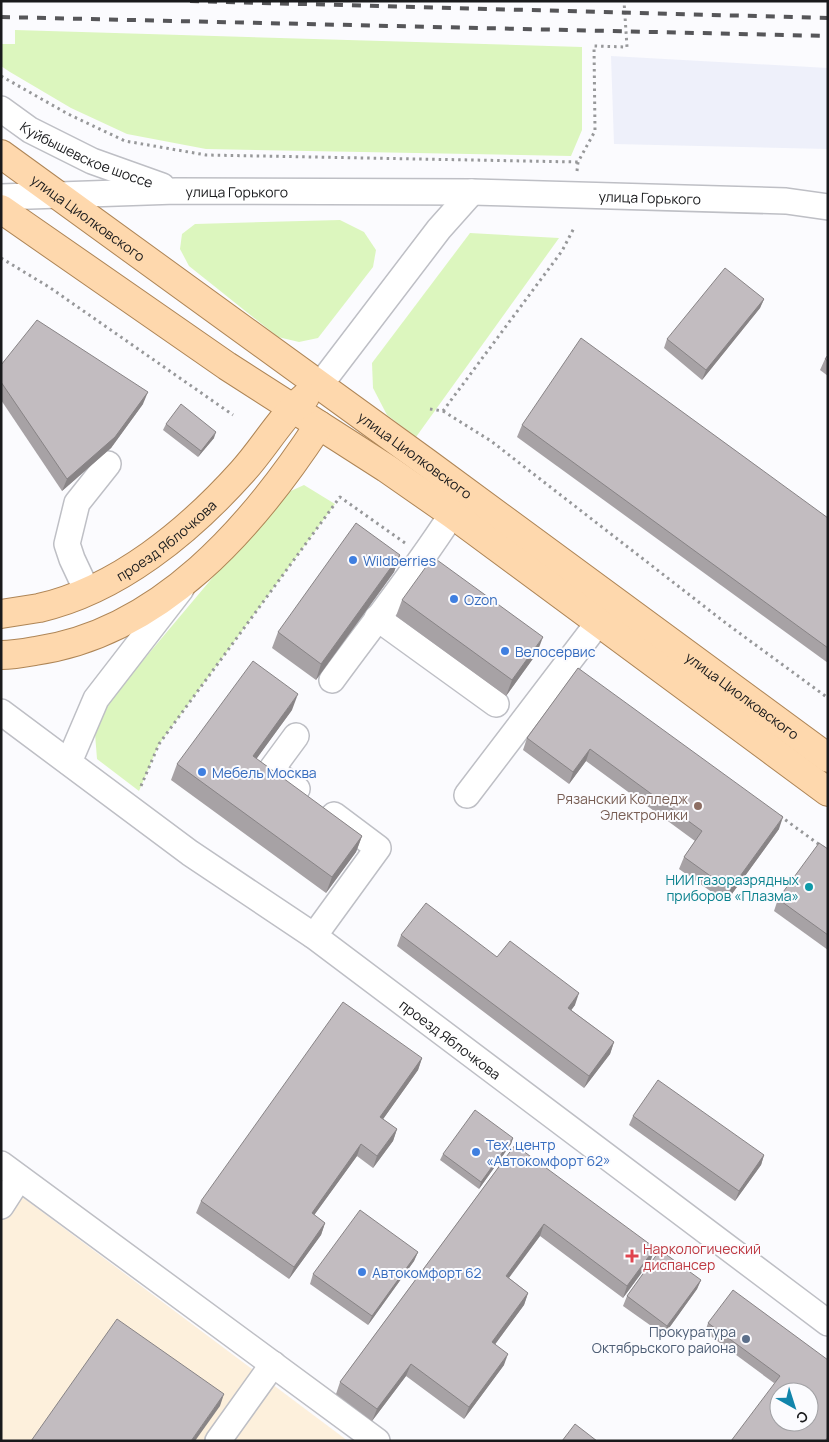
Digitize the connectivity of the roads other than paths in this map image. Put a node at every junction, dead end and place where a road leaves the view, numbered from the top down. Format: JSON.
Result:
{"nodes":[{"id":1,"x":1,"y":109,"type":"edge"},
{"id":2,"x":1,"y":154,"type":"edge"},
{"id":3,"x":176,"y":191,"type":"junction"},
{"id":4,"x":472,"y":192,"type":"junction"},
{"id":5,"x":56,"y":195,"type":"junction"},
{"id":6,"x":1,"y":197,"type":"edge"},
{"id":7,"x":828,"y":207,"type":"edge"},
{"id":8,"x":1,"y":210,"type":"edge"},
{"id":9,"x":320,"y":385,"type":"junction"},
{"id":10,"x":292,"y":408,"type":"junction"},
{"id":11,"x":318,"y":426,"type":"junction"},
{"id":12,"x":108,"y":464,"type":"edge"},
{"id":13,"x":452,"y":514,"type":"junction"},
{"id":14,"x":191,"y":577,"type":"junction"},
{"id":15,"x":86,"y":591,"type":"junction"},
{"id":16,"x":1,"y":614,"type":"edge"},
{"id":17,"x":377,"y":618,"type":"junction"},
{"id":18,"x":598,"y":623,"type":"junction"},
{"id":19,"x":1,"y":655,"type":"edge"},
{"id":20,"x":332,"y":680,"type":"edge"},
{"id":21,"x":496,"y":704,"type":"dead end"},
{"id":22,"x":2,"y":713,"type":"edge"},
{"id":23,"x":296,"y":736,"type":"dead end"},
{"id":24,"x":828,"y":758,"type":"edge"},
{"id":25,"x":69,"y":762,"type":"junction"},
{"id":26,"x":828,"y":792,"type":"edge"},
{"id":27,"x":467,"y":795,"type":"dead end"},
{"id":28,"x":314,"y":936,"type":"junction"},
{"id":29,"x":10,"y":1171,"type":"edge"},
{"id":30,"x":1,"y":1206,"type":"edge"},
{"id":31,"x":828,"y":1323,"type":"edge"},
{"id":32,"x":273,"y":1364,"type":"junction"},
{"id":33,"x":218,"y":1441,"type":"edge"},
{"id":34,"x":377,"y":1441,"type":"edge"}],
"edges":[{"from":1,"to":3,"type":"street","name":"Куйбышевское шоссе"},
{"from":2,"to":5,"type":"main road","name":"улица Циолковского"},
{"from":3,"to":4,"type":"street","name":"улица Горького"},
{"from":3,"to":5,"type":"street","name":"улица Горького"},
{"from":4,"to":7,"type":"street","name":"улица Горького"},
{"from":4,"to":9,"type":"street"},
{"from":5,"to":6,"type":"street","name":"улица Горького"},
{"from":5,"to":9,"type":"main road","name":"улица Циолковского"},
{"from":8,"to":10,"type":"main road","name":"улица Циолковского"},
{"from":9,"to":10,"type":"main road","name":"проезд Яблочкова"},
{"from":9,"to":11,"type":"main road"},
{"from":9,"to":24,"type":"main road","name":"улица Циолковского"},
{"from":10,"to":11,"type":"main road","name":"улица Циолковского"},
{"from":10,"to":15,"type":"main road","name":"проезд Яблочкова"},
{"from":11,"to":13,"type":"main road","name":"улица Циолковского"},
{"from":11,"to":14,"type":"main road"},
{"from":12,"to":15,"type":"street"},
{"from":13,"to":17,"type":"street"},
{"from":13,"to":18,"type":"main road","name":"улица Циолковского"},
{"from":14,"to":19,"type":"main road"},
{"from":14,"to":25,"type":"street"},
{"from":15,"to":16,"type":"main road","name":"проезд Яблочкова"},
{"from":17,"to":20,"type":"street"},
{"from":17,"to":21,"type":"street"},
{"from":18,"to":26,"type":"main road","name":"улица Циолковского"},
{"from":18,"to":27,"type":"street"},
{"from":22,"to":25,"type":"street","name":"проезд Яблочкова"},
{"from":23,"to":28,"type":"street"},
{"from":25,"to":28,"type":"street","name":"проезд Яблочкова"},
{"from":28,"to":31,"type":"street","name":"проезд Яблочкова"},
{"from":29,"to":30,"type":"street"},
{"from":29,"to":32,"type":"street"},
{"from":32,"to":33,"type":"street"},
{"from":32,"to":34,"type":"street"}]}
